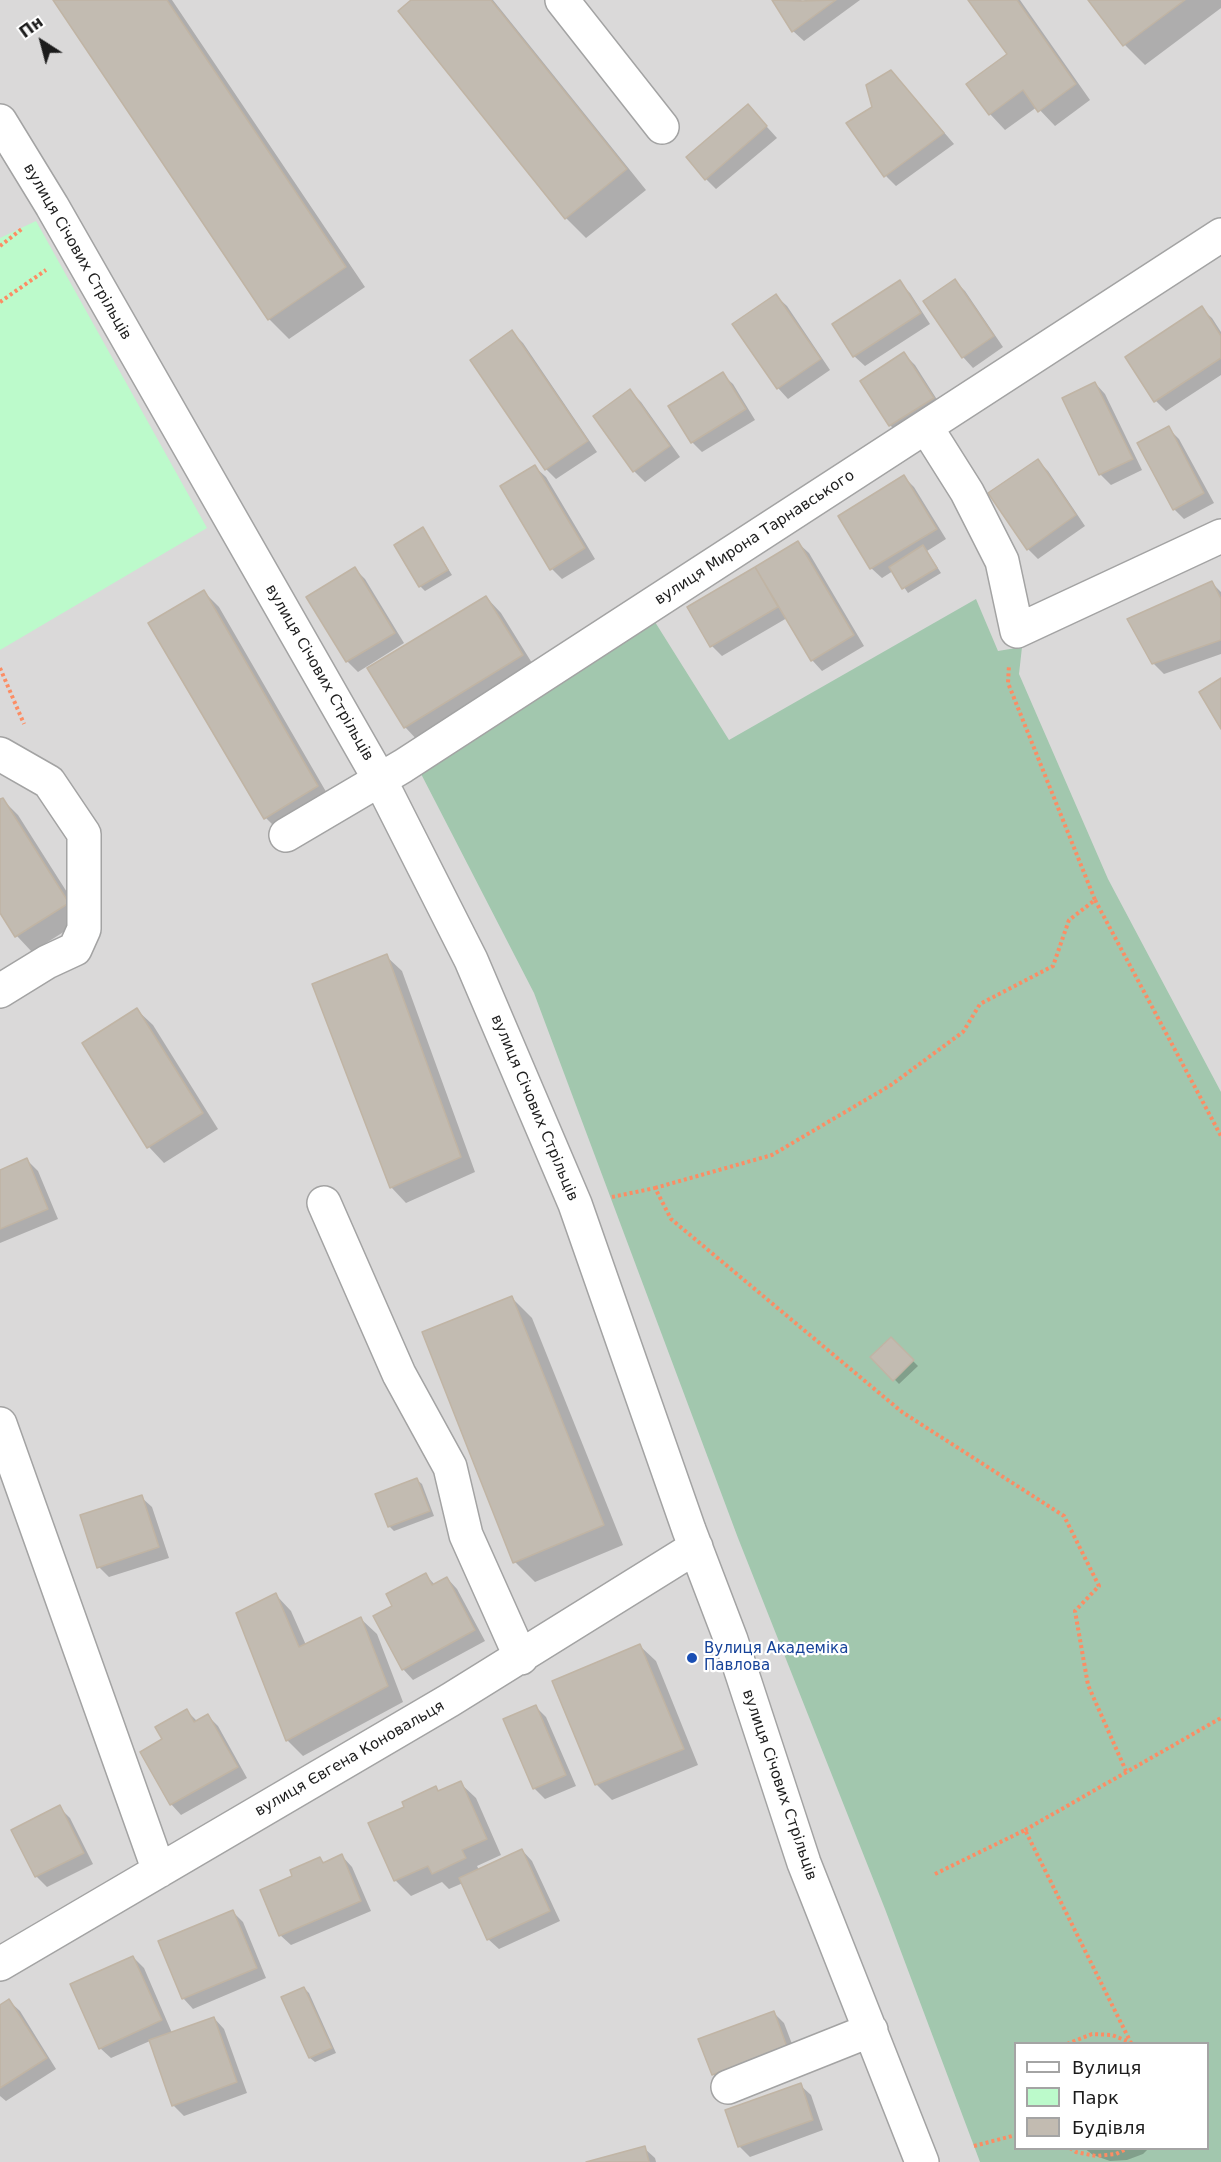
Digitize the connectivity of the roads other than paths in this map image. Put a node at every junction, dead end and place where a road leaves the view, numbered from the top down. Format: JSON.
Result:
{"nodes":[{"id":1,"x":562,"y":0,"type":"edge"},
{"id":2,"x":0,"y":121,"type":"edge"},
{"id":3,"x":662,"y":127,"type":"dead end"},
{"id":4,"x":1221,"y":235,"type":"edge"},
{"id":5,"x":926,"y":427,"type":"junction"},
{"id":6,"x":1221,"y":536,"type":"edge"},
{"id":7,"x":0,"y":754,"type":"edge"},
{"id":8,"x":380,"y":780,"type":"junction"},
{"id":9,"x":286,"y":835,"type":"dead end"},
{"id":10,"x":0,"y":992,"type":"edge"},
{"id":11,"x":324,"y":1203,"type":"dead end"},
{"id":12,"x":0,"y":1424,"type":"edge"},
{"id":13,"x":696,"y":1547,"type":"junction"},
{"id":14,"x":521,"y":1658,"type":"junction"},
{"id":15,"x":159,"y":1871,"type":"junction"},
{"id":16,"x":0,"y":1964,"type":"edge"},
{"id":17,"x":871,"y":2030,"type":"junction"},
{"id":18,"x":728,"y":2086,"type":"dead end"},
{"id":19,"x":922,"y":2162,"type":"edge"}],
"edges":[{"from":1,"to":3,"type":"street"},
{"from":2,"to":8,"type":"street","name":"вулиця Січових Стрільців"},
{"from":4,"to":5,"type":"street","name":"вулиця Мирона Тарнавського"},
{"from":5,"to":6,"type":"street"},
{"from":5,"to":8,"type":"street","name":"вулиця Мирона Тарнавського"},
{"from":7,"to":10,"type":"street"},
{"from":8,"to":9,"type":"street","name":"вулиця Мирона Тарнавського"},
{"from":8,"to":13,"type":"street","name":"вулиця Січових Стрільців"},
{"from":11,"to":14,"type":"street"},
{"from":12,"to":15,"type":"street"},
{"from":13,"to":14,"type":"street","name":"вулиця Євгена Коновальця"},
{"from":13,"to":17,"type":"street","name":"вулиця Січових Стрільців"},
{"from":14,"to":15,"type":"street","name":"вулиця Євгена Коновальця"},
{"from":15,"to":16,"type":"street","name":"вулиця Євгена Коновальця"},
{"from":17,"to":18,"type":"street"},
{"from":17,"to":19,"type":"street","name":"вулиця Січових Стрільців"}]}
